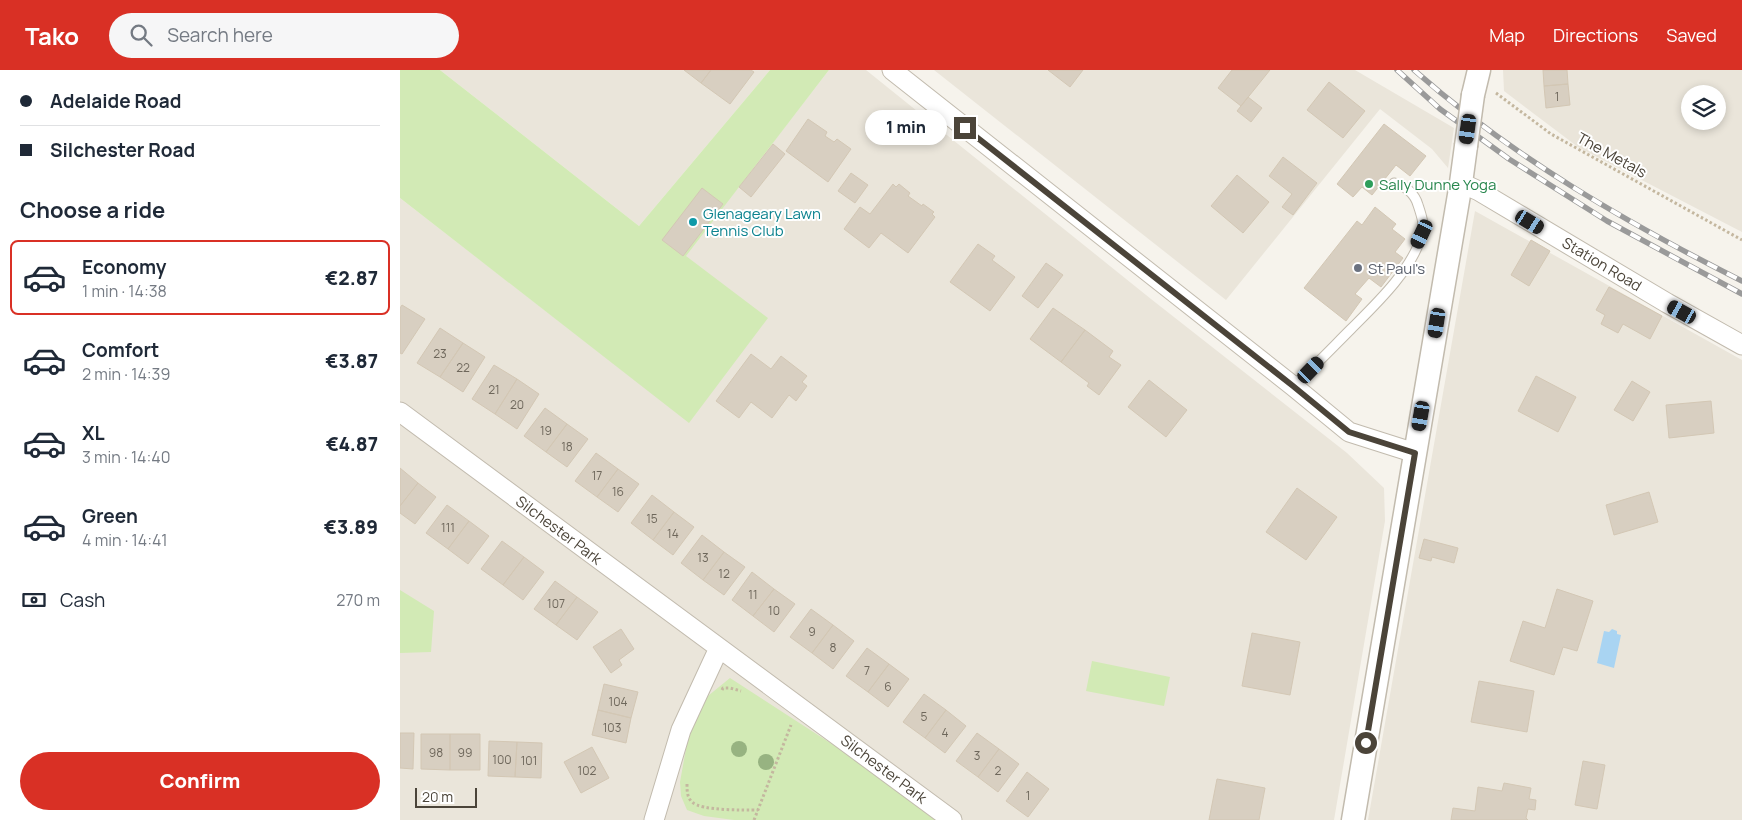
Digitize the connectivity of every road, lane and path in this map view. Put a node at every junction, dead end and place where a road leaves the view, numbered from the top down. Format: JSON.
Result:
{"nodes":[{"id":1,"x":892,"y":70,"type":"edge"},
{"id":2,"x":1476,"y":81,"type":"edge"},
{"id":3,"x":1394,"y":183,"type":"dead end"},
{"id":4,"x":1461,"y":183,"type":"junction"},
{"id":5,"x":1742,"y":240,"type":"edge"},
{"id":6,"x":1742,"y":345,"type":"edge"},
{"id":7,"x":1293,"y":386,"type":"junction"},
{"id":8,"x":400,"y":412,"type":"edge"},
{"id":9,"x":1415,"y":453,"type":"junction"},
{"id":10,"x":718,"y":648,"type":"junction"},
{"id":11,"x":720,"y":693,"type":"dead end"},
{"id":12,"x":746,"y":694,"type":"dead end"},
{"id":13,"x":798,"y":706,"type":"junction"},
{"id":14,"x":686,"y":777,"type":"dead end"},
{"id":15,"x":758,"y":810,"type":"junction"},
{"id":16,"x":654,"y":820,"type":"edge"},
{"id":17,"x":754,"y":820,"type":"edge"},
{"id":18,"x":952,"y":820,"type":"edge"},
{"id":19,"x":1353,"y":820,"type":"edge"}],
"edges":[{"from":1,"to":7,"type":"street"},
{"from":2,"to":4,"type":"street","bridge":true},
{"from":2,"to":5,"type":"path","name":"The Metals"},
{"from":3,"to":7,"type":"lane"},
{"from":4,"to":6,"type":"street","name":"Station Road"},
{"from":4,"to":9,"type":"street"},
{"from":7,"to":9,"type":"street"},
{"from":8,"to":10,"type":"street","name":"Silchester Park"},
{"from":9,"to":19,"type":"street"},
{"from":10,"to":13,"type":"street","name":"Silchester Park"},
{"from":10,"to":16,"type":"street"},
{"from":11,"to":12,"type":"path"},
{"from":13,"to":15,"type":"path"},
{"from":13,"to":18,"type":"street","name":"Silchester Park"},
{"from":14,"to":15,"type":"path"},
{"from":15,"to":17,"type":"path"}]}
